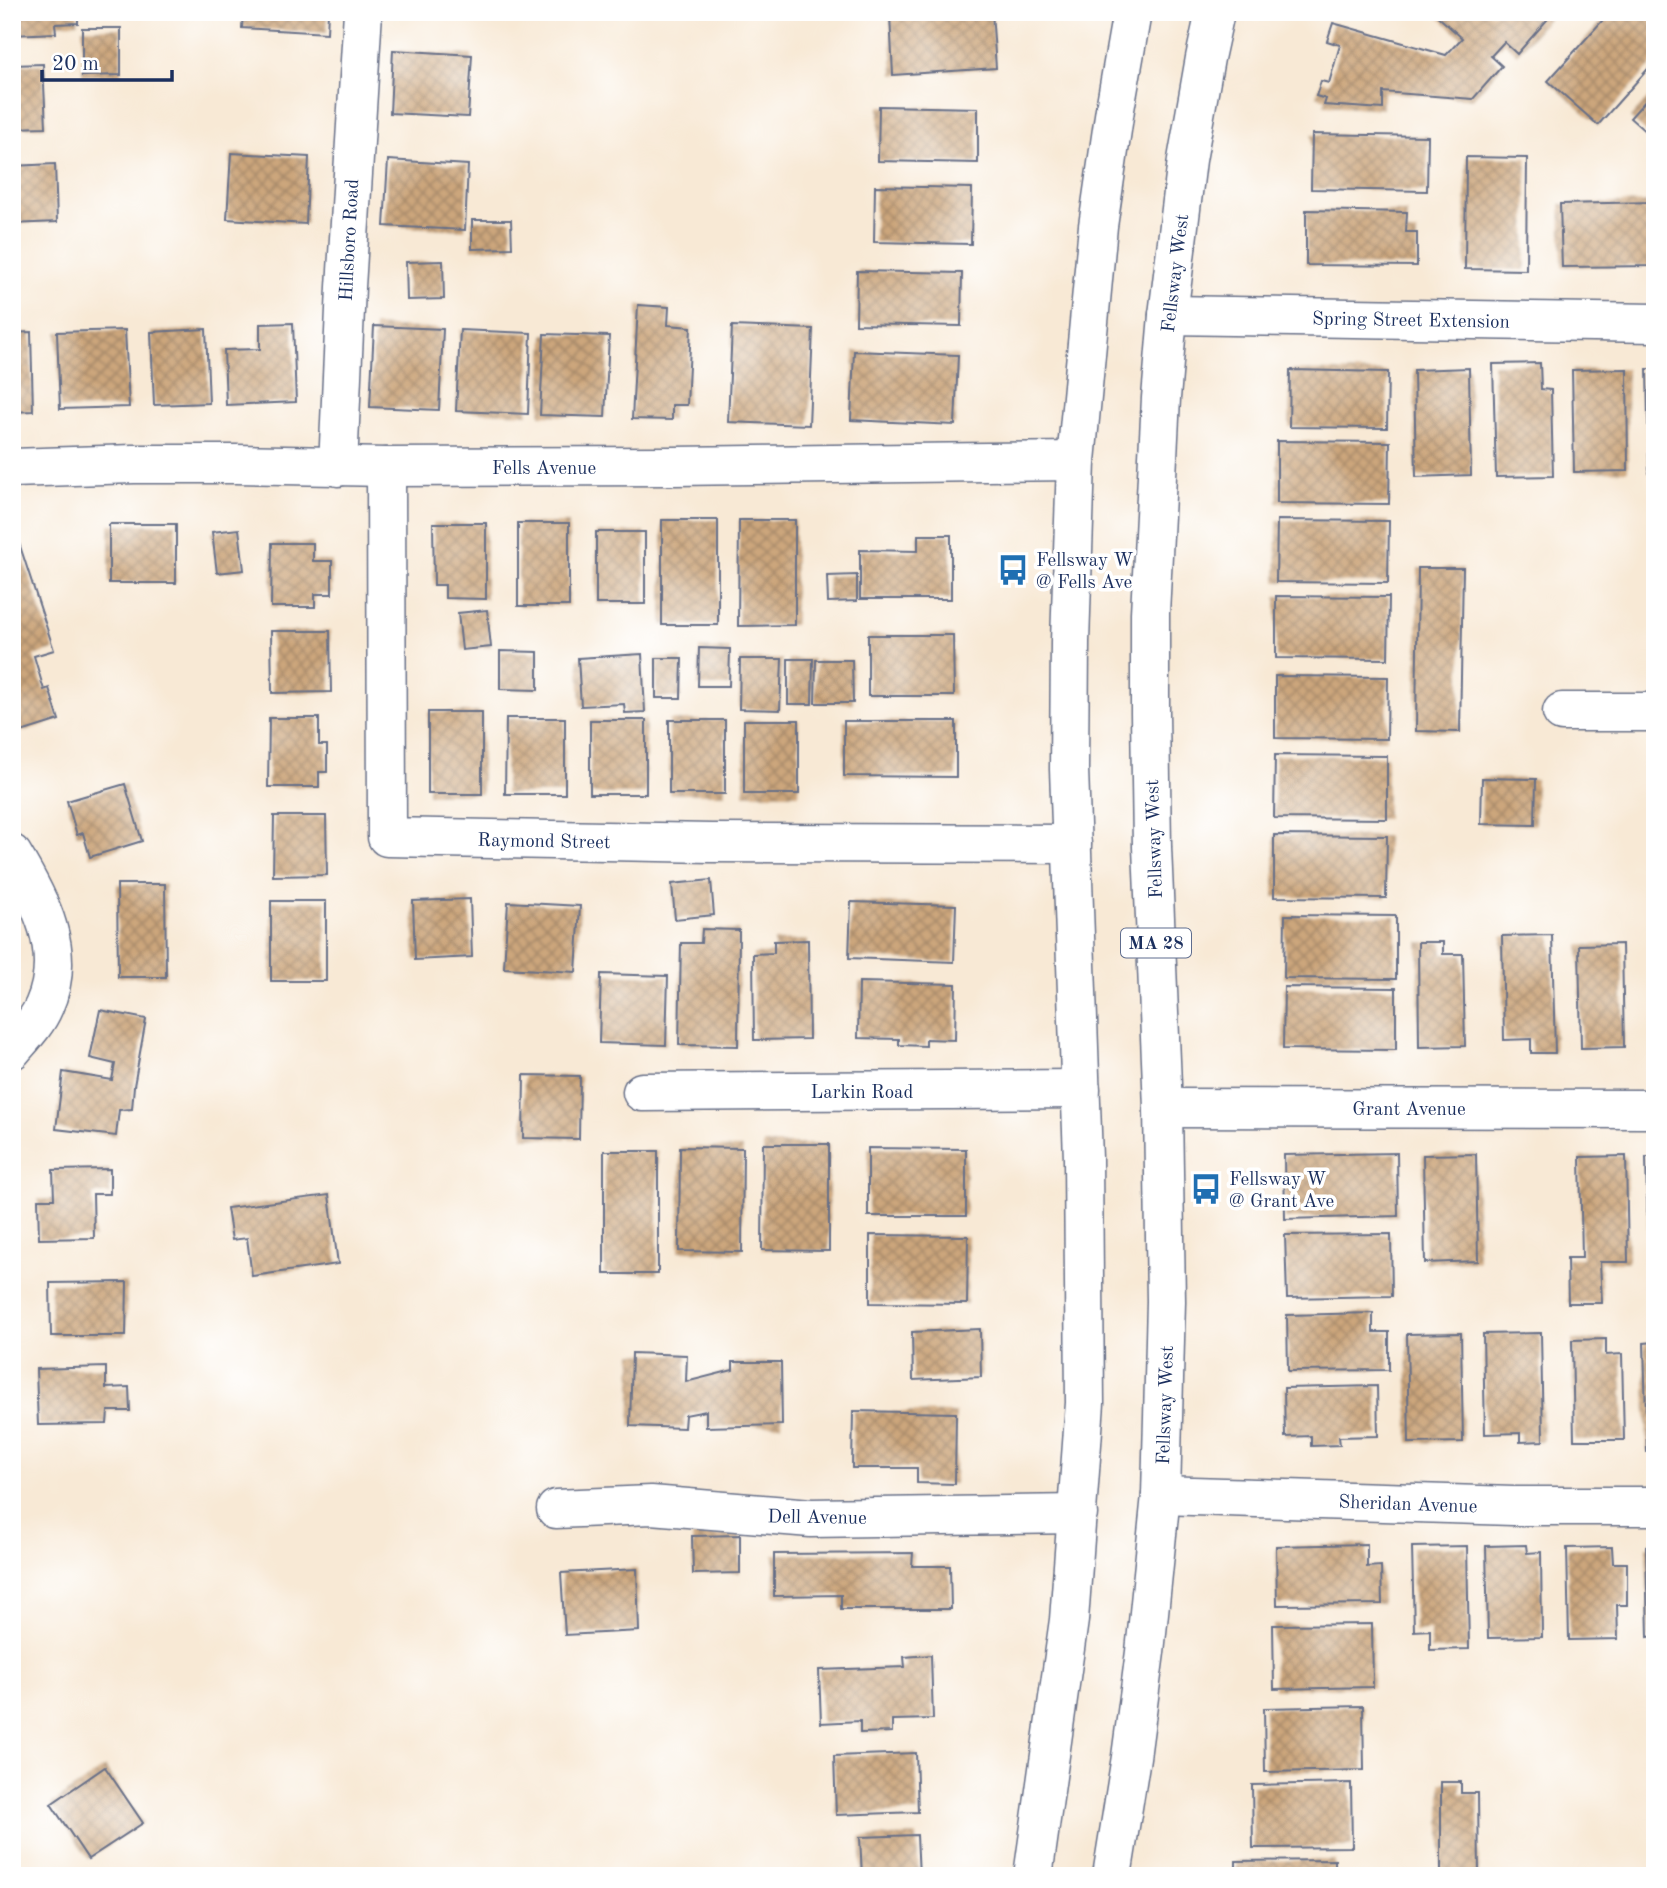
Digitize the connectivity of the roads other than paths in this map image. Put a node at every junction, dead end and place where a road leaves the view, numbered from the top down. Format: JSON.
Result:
{"nodes":[{"id":1,"x":363,"y":12,"type":"edge"},
{"id":2,"x":1132,"y":12,"type":"edge"},
{"id":3,"x":1215,"y":12,"type":"edge"},
{"id":4,"x":1168,"y":315,"type":"junction"},
{"id":5,"x":1655,"y":323,"type":"edge"},
{"id":6,"x":1076,"y":461,"type":"junction"},
{"id":7,"x":338,"y":467,"type":"junction"},
{"id":8,"x":386,"y":467,"type":"junction"},
{"id":9,"x":12,"y":468,"type":"edge"},
{"id":10,"x":1562,"y":712,"type":"dead end"},
{"id":11,"x":1655,"y":712,"type":"edge"},
{"id":12,"x":1072,"y":844,"type":"junction"},
{"id":13,"x":12,"y":854,"type":"edge"},
{"id":14,"x":12,"y":1050,"type":"edge"},
{"id":15,"x":1081,"y":1089,"type":"junction"},
{"id":16,"x":642,"y":1093,"type":"dead end"},
{"id":17,"x":1163,"y":1108,"type":"junction"},
{"id":18,"x":1655,"y":1109,"type":"edge"},
{"id":19,"x":1161,"y":1495,"type":"junction"},
{"id":20,"x":1655,"y":1506,"type":"edge"},
{"id":21,"x":556,"y":1509,"type":"dead end"},
{"id":22,"x":1078,"y":1514,"type":"junction"},
{"id":23,"x":1033,"y":1876,"type":"edge"},
{"id":24,"x":1112,"y":1876,"type":"edge"}],
"edges":[{"from":1,"to":7,"type":"street","name":"Hillsboro Road"},
{"from":2,"to":6,"type":"street"},
{"from":3,"to":4,"type":"street","name":"Fellsway West","number":"MA 28"},
{"from":4,"to":5,"type":"street","name":"Spring Street Extension"},
{"from":4,"to":17,"type":"street","name":"Fellsway West","number":"MA 28"},
{"from":6,"to":8,"type":"street","name":"Fells Avenue"},
{"from":6,"to":12,"type":"street"},
{"from":7,"to":8,"type":"street","name":"Fells Avenue"},
{"from":7,"to":9,"type":"street","name":"Fells Avenue"},
{"from":8,"to":12,"type":"street","name":"Raymond Street"},
{"from":10,"to":11,"type":"street"},
{"from":12,"to":15,"type":"street"},
{"from":13,"to":14,"type":"street"},
{"from":15,"to":16,"type":"street","name":"Larkin Road"},
{"from":15,"to":22,"type":"street"},
{"from":17,"to":18,"type":"street","name":"Grant Avenue"},
{"from":17,"to":19,"type":"street","name":"Fellsway West","number":"MA 28"},
{"from":19,"to":20,"type":"street","name":"Sheridan Avenue"},
{"from":19,"to":24,"type":"street","name":"Fellsway West","number":"MA 28"},
{"from":21,"to":22,"type":"street","name":"Dell Avenue"},
{"from":22,"to":23,"type":"street"}]}
